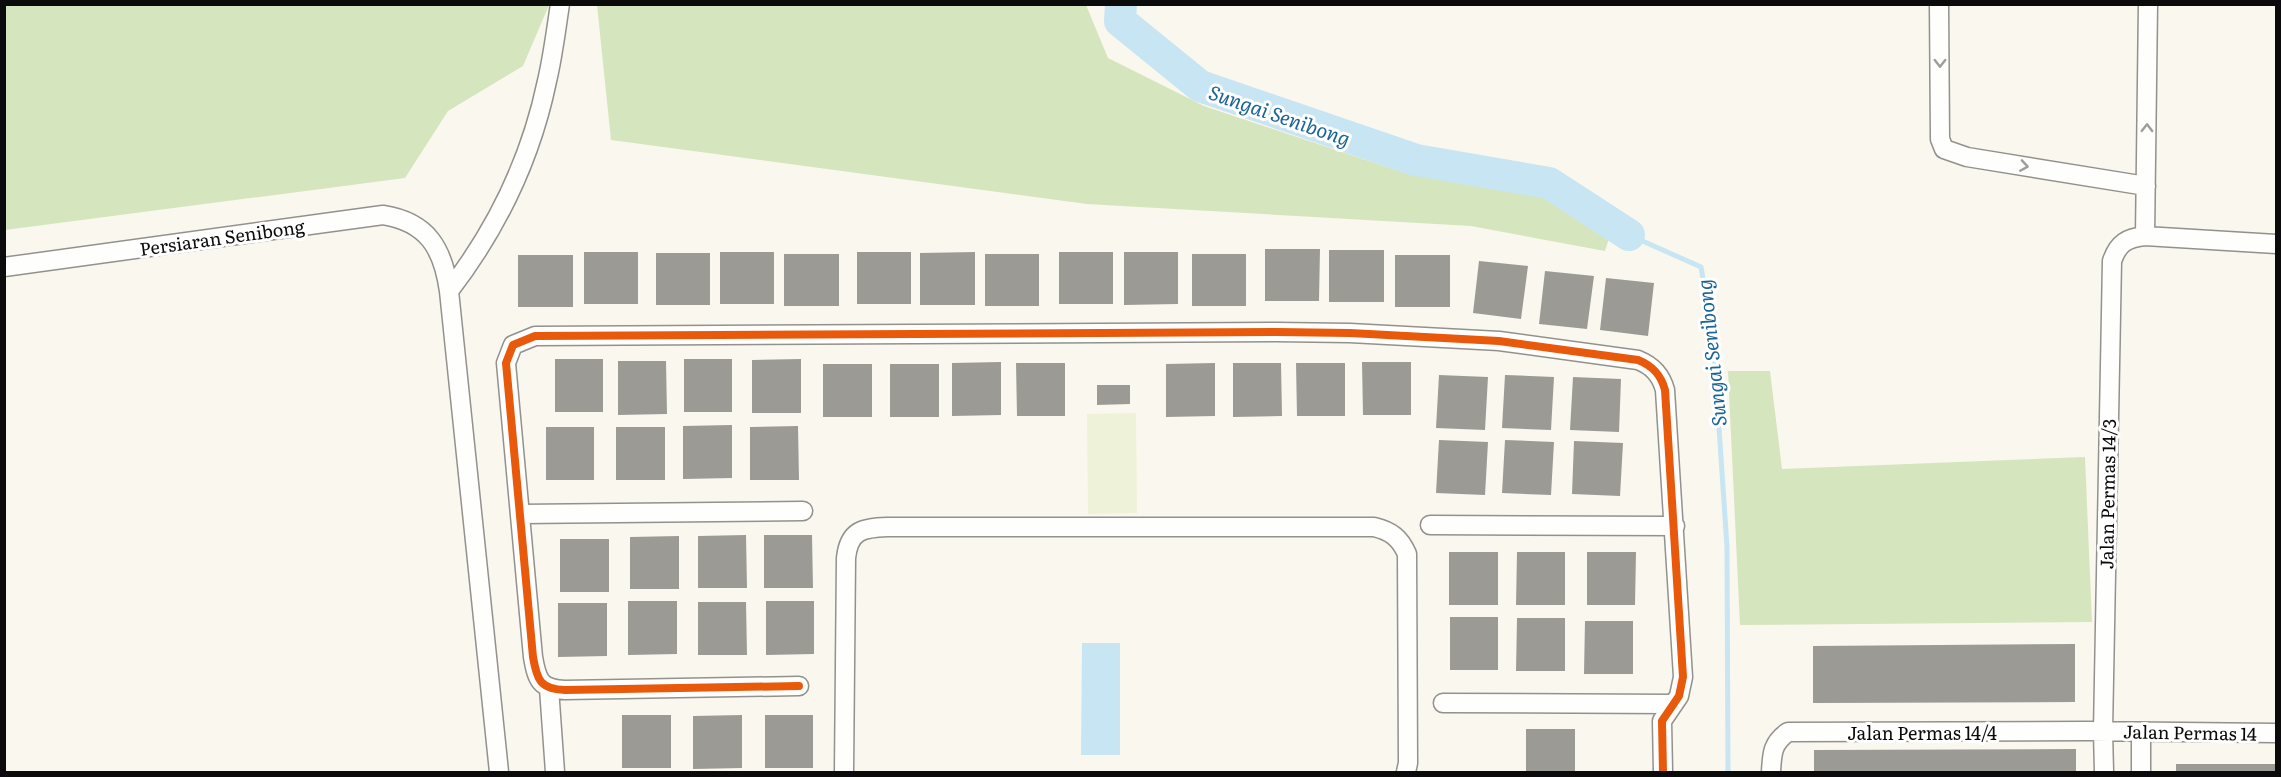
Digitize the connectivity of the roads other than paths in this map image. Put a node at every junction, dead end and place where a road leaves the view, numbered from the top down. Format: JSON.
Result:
{"nodes":[{"id":1,"x":560,"y":4,"type":"edge"},
{"id":2,"x":1940,"y":4,"type":"edge"},
{"id":3,"x":2148,"y":4,"type":"edge"},
{"id":4,"x":2146,"y":186,"type":"junction"},
{"id":5,"x":2145,"y":236,"type":"junction"},
{"id":6,"x":2277,"y":244,"type":"edge"},
{"id":7,"x":4,"y":267,"type":"edge"},
{"id":8,"x":449,"y":291,"type":"junction"},
{"id":9,"x":803,"y":511,"type":"dead end"},
{"id":10,"x":521,"y":514,"type":"junction"},
{"id":11,"x":1430,"y":525,"type":"dead end"},
{"id":12,"x":1675,"y":526,"type":"junction"},
{"id":13,"x":799,"y":686,"type":"dead end"},
{"id":14,"x":549,"y":688,"type":"junction"},
{"id":15,"x":1443,"y":703,"type":"dead end"},
{"id":16,"x":1673,"y":704,"type":"junction"},
{"id":17,"x":2103,"y":731,"type":"junction"},
{"id":18,"x":2141,"y":733,"type":"junction"},
{"id":19,"x":2277,"y":733,"type":"edge"},
{"id":20,"x":499,"y":772,"type":"edge"},
{"id":21,"x":555,"y":772,"type":"edge"},
{"id":22,"x":844,"y":772,"type":"edge"},
{"id":23,"x":1406,"y":772,"type":"edge"},
{"id":24,"x":1663,"y":772,"type":"edge"},
{"id":25,"x":1771,"y":772,"type":"edge"},
{"id":26,"x":2104,"y":772,"type":"edge"},
{"id":27,"x":2141,"y":772,"type":"edge"}],
"edges":[{"from":1,"to":8,"type":"street"},
{"from":2,"to":4,"type":"street","one_way":true},
{"from":4,"to":3,"type":"street","one_way":true},
{"from":4,"to":5,"type":"street"},
{"from":5,"to":6,"type":"street"},
{"from":5,"to":17,"type":"street","name":"Jalan Permas 14/3"},
{"from":7,"to":8,"type":"street","name":"Persiaran Senibong"},
{"from":8,"to":20,"type":"street"},
{"from":9,"to":10,"type":"street"},
{"from":10,"to":12,"type":"street"},
{"from":10,"to":14,"type":"street"},
{"from":11,"to":12,"type":"street"},
{"from":12,"to":16,"type":"street"},
{"from":13,"to":14,"type":"street"},
{"from":14,"to":21,"type":"street"},
{"from":15,"to":16,"type":"street"},
{"from":16,"to":24,"type":"street"},
{"from":17,"to":18,"type":"street","name":"Jalan Permas 14"},
{"from":17,"to":25,"type":"street","name":"Jalan Permas 14/4"},
{"from":17,"to":26,"type":"street","name":"Jalan Permas 14/3"},
{"from":18,"to":19,"type":"street","name":"Jalan Permas 14"},
{"from":18,"to":27,"type":"street"},
{"from":22,"to":23,"type":"street"}]}
